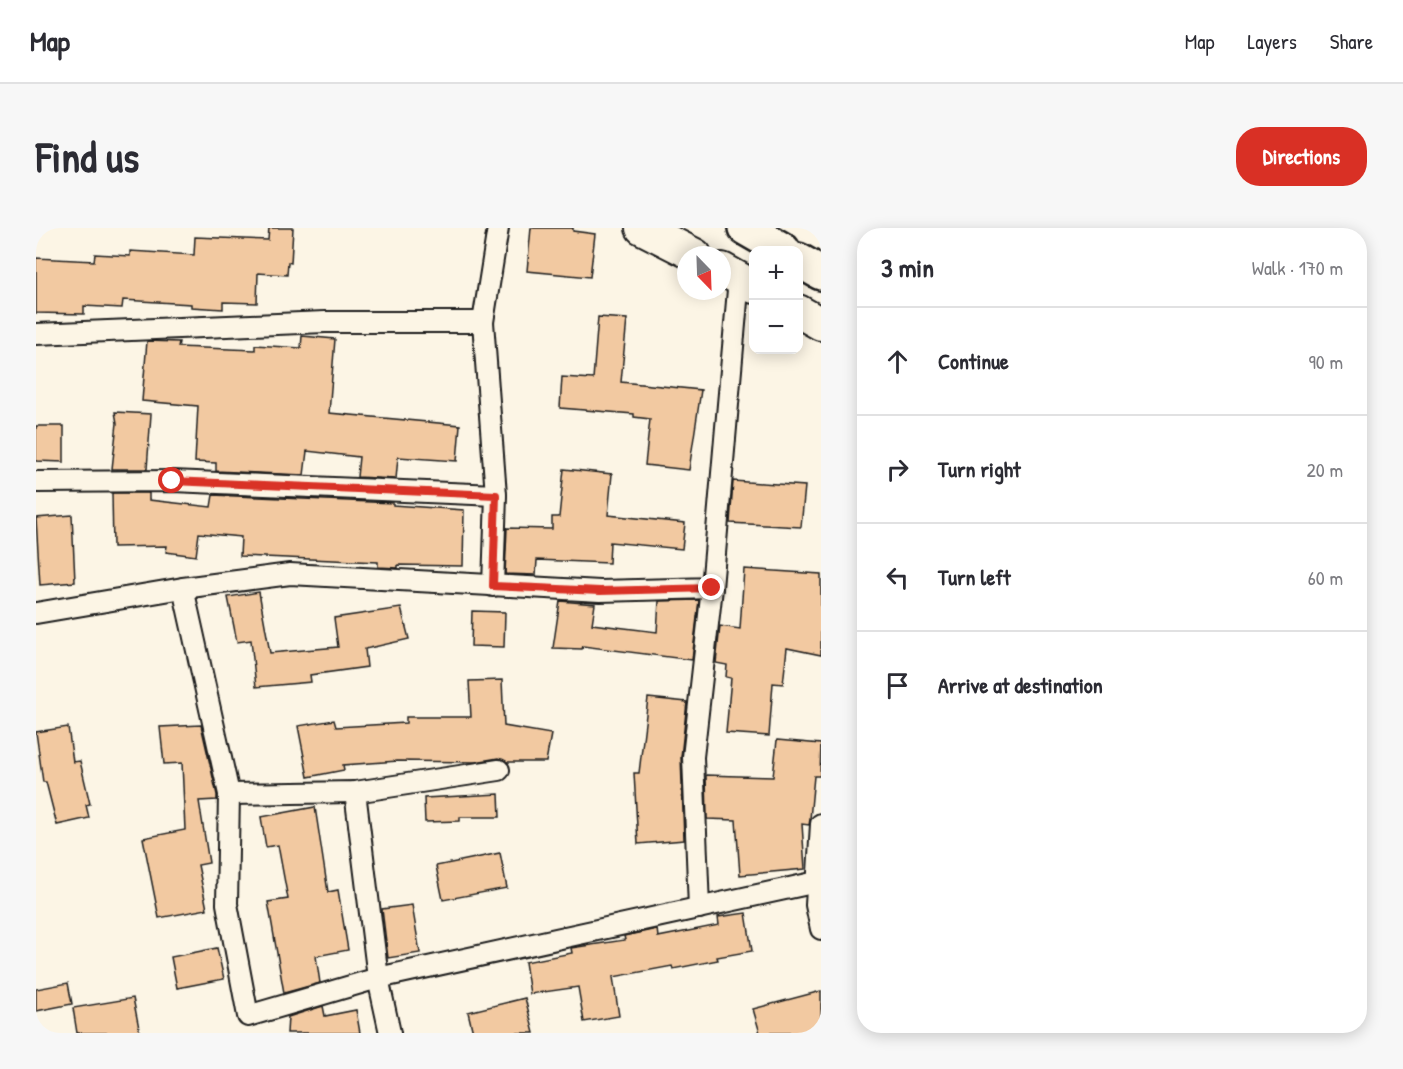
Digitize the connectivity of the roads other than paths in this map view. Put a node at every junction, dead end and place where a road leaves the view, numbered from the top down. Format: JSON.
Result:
{"nodes":[{"id":1,"x":498,"y":228,"type":"edge"},
{"id":2,"x":642,"y":228,"type":"edge"},
{"id":3,"x":746,"y":228,"type":"edge"},
{"id":4,"x":677,"y":246,"type":"edge"},
{"id":5,"x":776,"y":246,"type":"edge"},
{"id":6,"x":803,"y":263,"type":"edge"},
{"id":7,"x":821,"y":273,"type":"edge"},
{"id":8,"x":738,"y":278,"type":"edge"},
{"id":9,"x":803,"y":314,"type":"edge"},
{"id":10,"x":483,"y":322,"type":"junction"},
{"id":11,"x":821,"y":324,"type":"edge"},
{"id":12,"x":36,"y":334,"type":"edge"},
{"id":13,"x":36,"y":482,"type":"edge"},
{"id":14,"x":496,"y":495,"type":"junction"},
{"id":15,"x":493,"y":586,"type":"junction"},
{"id":16,"x":183,"y":588,"type":"junction"},
{"id":17,"x":712,"y":588,"type":"junction"},
{"id":18,"x":36,"y":613,"type":"edge"},
{"id":19,"x":499,"y":770,"type":"dead end"},
{"id":20,"x":356,"y":792,"type":"junction"},
{"id":21,"x":229,"y":794,"type":"junction"},
{"id":22,"x":821,"y":824,"type":"edge"},
{"id":23,"x":817,"y":882,"type":"junction"},
{"id":24,"x":699,"y":908,"type":"junction"},
{"id":25,"x":821,"y":929,"type":"edge"},
{"id":26,"x":378,"y":978,"type":"junction"},
{"id":27,"x":390,"y":1033,"type":"edge"}],
"edges":[{"from":1,"to":10,"type":"street"},
{"from":2,"to":4,"type":"main road"},
{"from":3,"to":5,"type":"highway"},
{"from":6,"to":7,"type":"highway"},
{"from":8,"to":17,"type":"street"},
{"from":9,"to":11,"type":"main road"},
{"from":10,"to":12,"type":"street"},
{"from":10,"to":14,"type":"street"},
{"from":13,"to":14,"type":"street"},
{"from":14,"to":15,"type":"street"},
{"from":15,"to":16,"type":"street"},
{"from":15,"to":17,"type":"street"},
{"from":16,"to":18,"type":"street"},
{"from":16,"to":21,"type":"street"},
{"from":17,"to":24,"type":"street"},
{"from":19,"to":20,"type":"street"},
{"from":20,"to":21,"type":"street"},
{"from":20,"to":26,"type":"street"},
{"from":21,"to":26,"type":"street"},
{"from":22,"to":23,"type":"street"},
{"from":23,"to":24,"type":"street"},
{"from":23,"to":25,"type":"street"},
{"from":24,"to":26,"type":"street"},
{"from":26,"to":27,"type":"street"}]}
